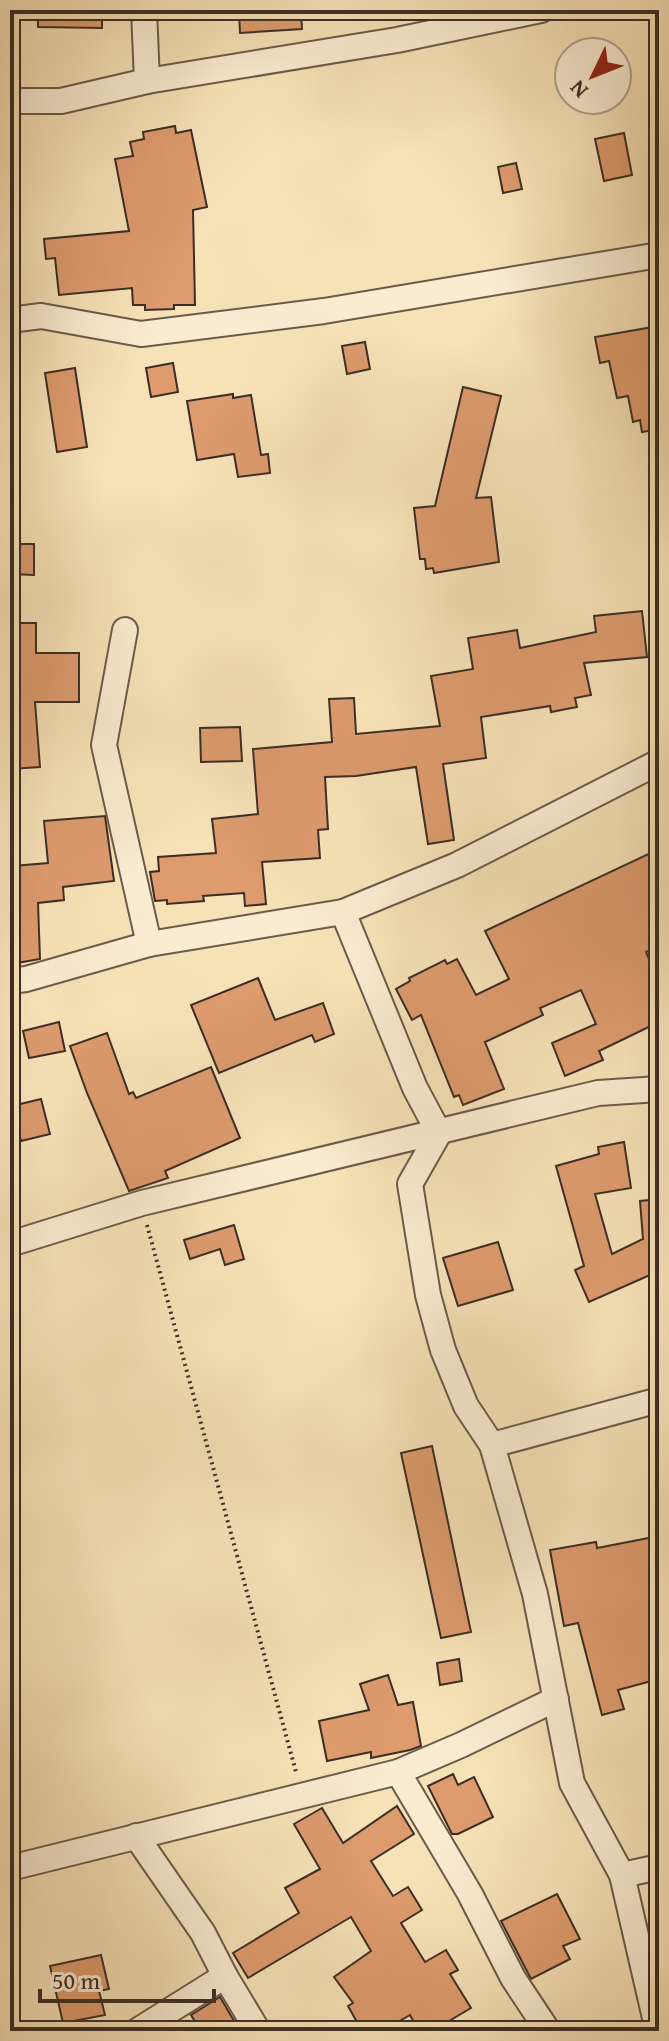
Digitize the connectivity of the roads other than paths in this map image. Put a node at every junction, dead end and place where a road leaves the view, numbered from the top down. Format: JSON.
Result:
{"nodes":[{"id":1,"x":144,"y":10,"type":"edge"},
{"id":2,"x":541,"y":10,"type":"edge"},
{"id":3,"x":147,"y":81,"type":"junction"},
{"id":4,"x":10,"y":101,"type":"edge"},
{"id":5,"x":659,"y":255,"type":"edge"},
{"id":6,"x":10,"y":320,"type":"edge"},
{"id":7,"x":125,"y":630,"type":"dead end"},
{"id":8,"x":659,"y":762,"type":"edge"},
{"id":9,"x":343,"y":912,"type":"junction"},
{"id":10,"x":149,"y":944,"type":"junction"},
{"id":11,"x":10,"y":981,"type":"edge"},
{"id":12,"x":659,"y":1089,"type":"edge"},
{"id":13,"x":439,"y":1133,"type":"junction"},
{"id":14,"x":10,"y":1244,"type":"edge"},
{"id":15,"x":659,"y":1400,"type":"edge"},
{"id":16,"x":492,"y":1445,"type":"junction"},
{"id":17,"x":556,"y":1699,"type":"junction"},
{"id":18,"x":398,"y":1772,"type":"junction"},
{"id":19,"x":136,"y":1836,"type":"junction"},
{"id":20,"x":659,"y":1867,"type":"edge"},
{"id":21,"x":10,"y":1868,"type":"edge"},
{"id":22,"x":622,"y":1875,"type":"junction"},
{"id":23,"x":225,"y":1976,"type":"junction"},
{"id":24,"x":137,"y":2031,"type":"edge"},
{"id":25,"x":258,"y":2031,"type":"edge"},
{"id":26,"x":548,"y":2031,"type":"edge"},
{"id":27,"x":658,"y":2031,"type":"edge"}],
"edges":[{"from":1,"to":3,"type":"street"},
{"from":2,"to":3,"type":"street"},
{"from":3,"to":4,"type":"street"},
{"from":5,"to":6,"type":"street"},
{"from":7,"to":10,"type":"street"},
{"from":8,"to":9,"type":"street"},
{"from":9,"to":10,"type":"street"},
{"from":9,"to":13,"type":"street"},
{"from":10,"to":11,"type":"street"},
{"from":12,"to":13,"type":"street"},
{"from":13,"to":14,"type":"street"},
{"from":13,"to":16,"type":"street"},
{"from":15,"to":16,"type":"street"},
{"from":16,"to":17,"type":"street"},
{"from":17,"to":18,"type":"street"},
{"from":17,"to":22,"type":"street"},
{"from":18,"to":19,"type":"street"},
{"from":18,"to":26,"type":"street"},
{"from":19,"to":21,"type":"street"},
{"from":19,"to":23,"type":"street"},
{"from":20,"to":22,"type":"street"},
{"from":22,"to":27,"type":"street"},
{"from":23,"to":24,"type":"street"},
{"from":23,"to":25,"type":"street"}]}
